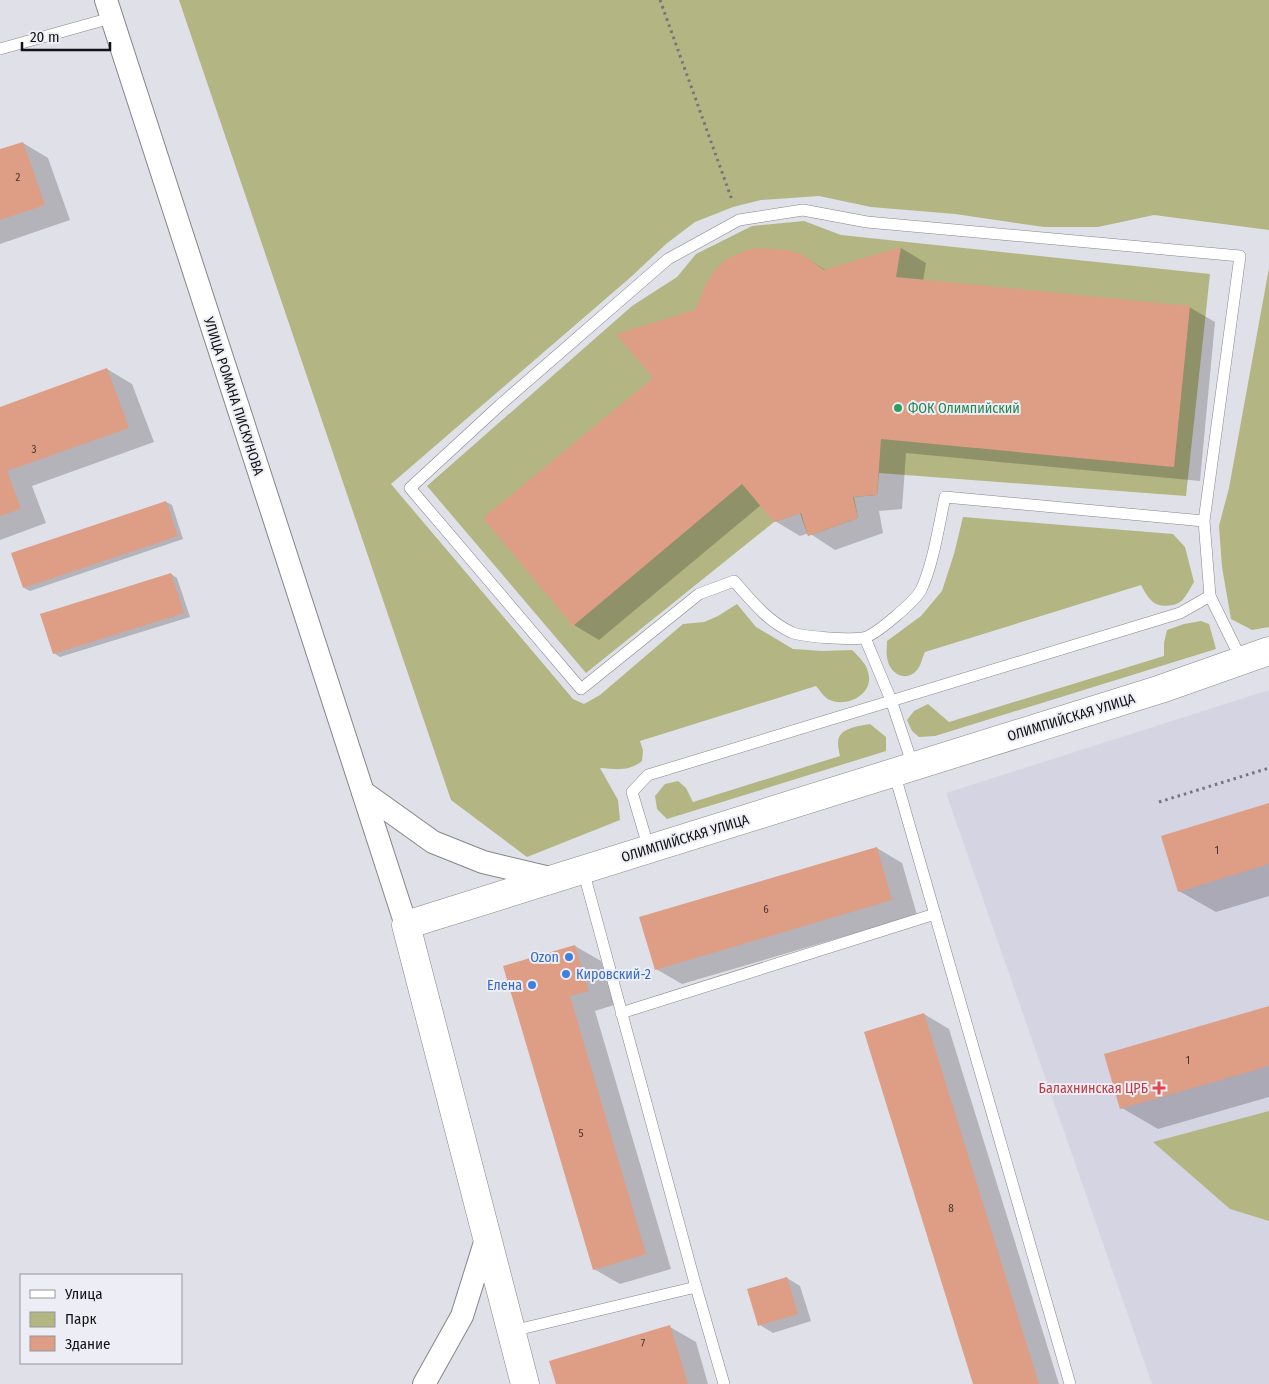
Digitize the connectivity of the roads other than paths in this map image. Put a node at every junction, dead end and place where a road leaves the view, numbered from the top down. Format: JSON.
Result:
{"nodes":[{"id":1,"x":108,"y":9,"type":"edge"},
{"id":2,"x":0,"y":49,"type":"edge"},
{"id":3,"x":1204,"y":521,"type":"junction"},
{"id":4,"x":1210,"y":596,"type":"junction"},
{"id":5,"x":864,"y":638,"type":"junction"},
{"id":6,"x":1269,"y":651,"type":"edge"},
{"id":7,"x":1242,"y":661,"type":"junction"},
{"id":8,"x":891,"y":700,"type":"junction"},
{"id":9,"x":904,"y":769,"type":"junction"},
{"id":10,"x":363,"y":792,"type":"junction"},
{"id":11,"x":648,"y":849,"type":"junction"},
{"id":12,"x":582,"y":870,"type":"junction"},
{"id":13,"x":554,"y":879,"type":"junction"},
{"id":14,"x":935,"y":914,"type":"junction"},
{"id":15,"x":406,"y":925,"type":"junction"},
{"id":16,"x":621,"y":1013,"type":"junction"},
{"id":17,"x":487,"y":1236,"type":"junction"},
{"id":18,"x":696,"y":1288,"type":"junction"},
{"id":19,"x":512,"y":1331,"type":"junction"},
{"id":20,"x":424,"y":1384,"type":"edge"},
{"id":21,"x":526,"y":1384,"type":"edge"},
{"id":22,"x":724,"y":1384,"type":"edge"},
{"id":23,"x":1070,"y":1384,"type":"edge"}],
"edges":[{"from":1,"to":2,"type":"lane"},
{"from":1,"to":10,"type":"street","name":"УЛИЦА РОМАНА ПИСКУНОВА"},
{"from":3,"to":4,"type":"lane"},
{"from":3,"to":5,"type":"lane"},
{"from":3,"to":5,"type":"lane"},
{"from":4,"to":7,"type":"lane"},
{"from":4,"to":8,"type":"lane"},
{"from":5,"to":8,"type":"lane"},
{"from":6,"to":7,"type":"street","name":"ОЛИМПИЙСКАЯ УЛИЦА"},
{"from":7,"to":9,"type":"street","name":"ОЛИМПИЙСКАЯ УЛИЦА"},
{"from":8,"to":9,"type":"lane"},
{"from":8,"to":11,"type":"lane"},
{"from":9,"to":11,"type":"street","name":"ОЛИМПИЙСКАЯ УЛИЦА"},
{"from":9,"to":14,"type":"lane"},
{"from":10,"to":13,"type":"street"},
{"from":10,"to":15,"type":"street","name":"УЛИЦА РОМАНА ПИСКУНОВА"},
{"from":11,"to":12,"type":"street","name":"ОЛИМПИЙСКАЯ УЛИЦА"},
{"from":12,"to":13,"type":"street","name":"ОЛИМПИЙСКАЯ УЛИЦА"},
{"from":12,"to":16,"type":"lane"},
{"from":13,"to":15,"type":"street","name":"ОЛИМПИЙСКАЯ УЛИЦА"},
{"from":14,"to":16,"type":"lane"},
{"from":14,"to":23,"type":"lane"},
{"from":15,"to":17,"type":"street"},
{"from":16,"to":18,"type":"lane"},
{"from":17,"to":19,"type":"street"},
{"from":17,"to":20,"type":"street"},
{"from":18,"to":19,"type":"lane"},
{"from":18,"to":22,"type":"lane"},
{"from":19,"to":21,"type":"street"}]}
